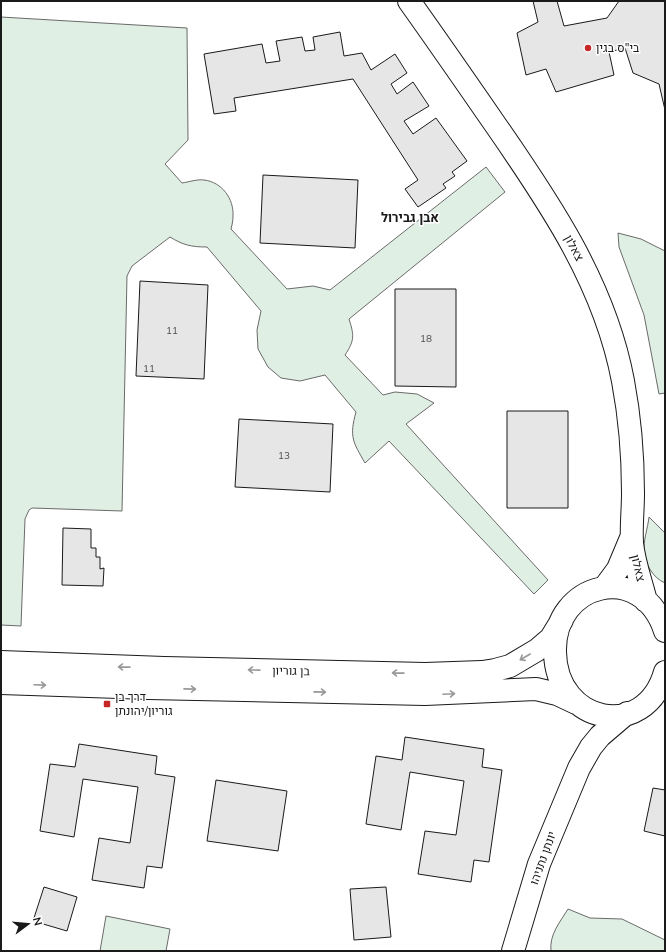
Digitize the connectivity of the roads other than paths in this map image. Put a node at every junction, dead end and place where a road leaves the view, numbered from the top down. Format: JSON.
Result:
{"nodes":[{"id":1,"x":409,"y":1,"type":"edge"},
{"id":2,"x":632,"y":535,"type":"junction"},
{"id":3,"x":604,"y":588,"type":"junction"},
{"id":4,"x":655,"y":606,"type":"edge"},
{"id":5,"x":562,"y":620,"type":"junction"},
{"id":6,"x":665,"y":631,"type":"edge"},
{"id":7,"x":1,"y":662,"type":"edge"},
{"id":8,"x":665,"y":673,"type":"edge"},
{"id":9,"x":1,"y":683,"type":"edge"},
{"id":10,"x":580,"y":706,"type":"junction"},
{"id":11,"x":628,"y":713,"type":"junction"},
{"id":12,"x":579,"y":768,"type":"junction"},
{"id":13,"x":513,"y":951,"type":"edge"}],
"edges":[{"from":1,"to":2,"type":"street","name":"צאלון"},
{"from":2,"to":3,"type":"street","name":"צאלון"},
{"from":2,"to":4,"type":"street","name":"צאלון"},
{"from":3,"to":4,"type":"street"},
{"from":3,"to":5,"type":"street"},
{"from":4,"to":6,"type":"street","name":"צאלון"},
{"from":5,"to":7,"type":"street","name":"בן גוריון","one_way":true},
{"from":5,"to":10,"type":"street"},
{"from":8,"to":11,"type":"street"},
{"from":9,"to":10,"type":"street","name":"בן גוריון","one_way":true},
{"from":10,"to":11,"type":"street","name":"בן גוריון"},
{"from":10,"to":12,"type":"street","name":"יונתן נתניהו"},
{"from":11,"to":12,"type":"street","name":"יונתן נתניהו"},
{"from":12,"to":13,"type":"street","name":"יונתן נתניהו"}]}
